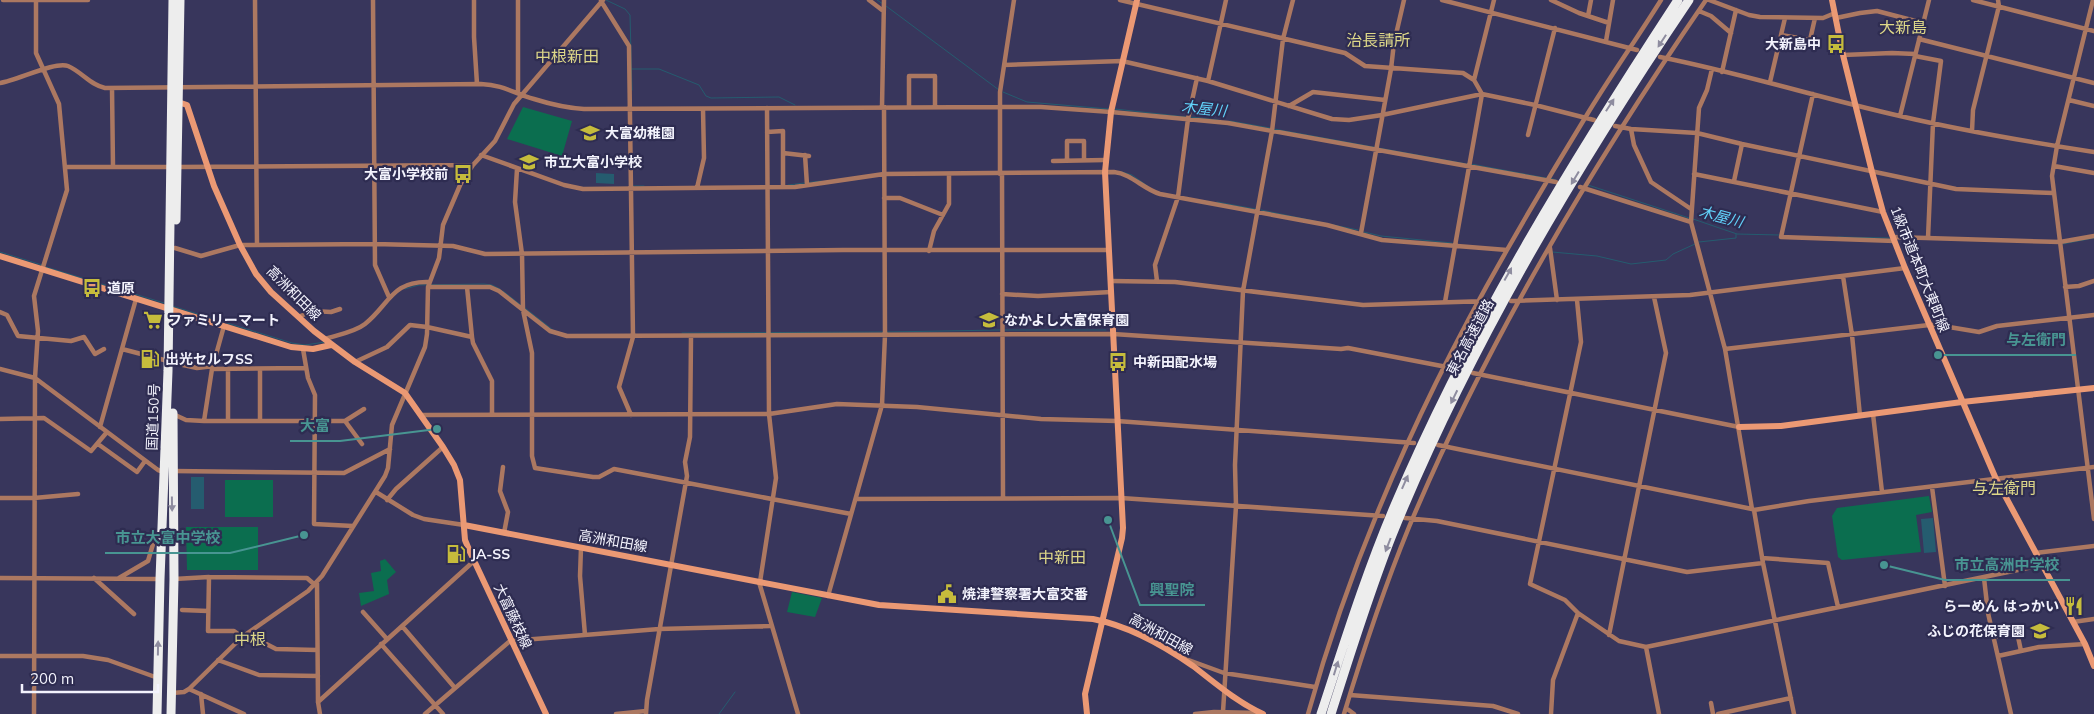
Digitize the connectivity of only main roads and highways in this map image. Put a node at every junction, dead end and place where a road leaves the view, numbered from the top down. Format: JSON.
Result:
{"nodes":[{"id":1,"x":173,"y":0,"type":"edge"},
{"id":2,"x":180,"y":0,"type":"edge"},
{"id":3,"x":1678,"y":0,"type":"edge"},
{"id":4,"x":1689,"y":0,"type":"edge"},
{"id":5,"x":175,"y":88,"type":"junction"},
{"id":6,"x":174,"y":167,"type":"junction"},
{"id":7,"x":171,"y":311,"type":"junction"},
{"id":8,"x":171,"y":362,"type":"junction"},
{"id":9,"x":168,"y":472,"type":"junction"},
{"id":10,"x":157,"y":714,"type":"edge"},
{"id":11,"x":171,"y":714,"type":"edge"},
{"id":12,"x":1322,"y":714,"type":"edge"},
{"id":13,"x":1331,"y":714,"type":"edge"}],
"edges":[{"from":1,"to":5,"type":"highway","name":"国道150号"},
{"from":2,"to":5,"type":"highway","name":"国道150号"},
{"from":12,"to":3,"type":"highway","name":"東名高速道路","one_way":true},
{"from":4,"to":13,"type":"highway","name":"東名高速道路","one_way":true},
{"from":5,"to":6,"type":"highway","name":"国道150号"},
{"from":5,"to":6,"type":"highway","name":"国道150号"},
{"from":6,"to":7,"type":"highway","name":"国道150号"},
{"from":6,"to":7,"type":"highway","name":"国道150号"},
{"from":7,"to":8,"type":"highway","name":"国道150号"},
{"from":8,"to":9,"type":"highway","name":"国道150号"},
{"from":8,"to":9,"type":"highway","name":"国道150号"},
{"from":10,"to":9,"type":"highway","name":"国道150号","one_way":true},
{"from":9,"to":11,"type":"highway","name":"国道150号","one_way":true}]}
